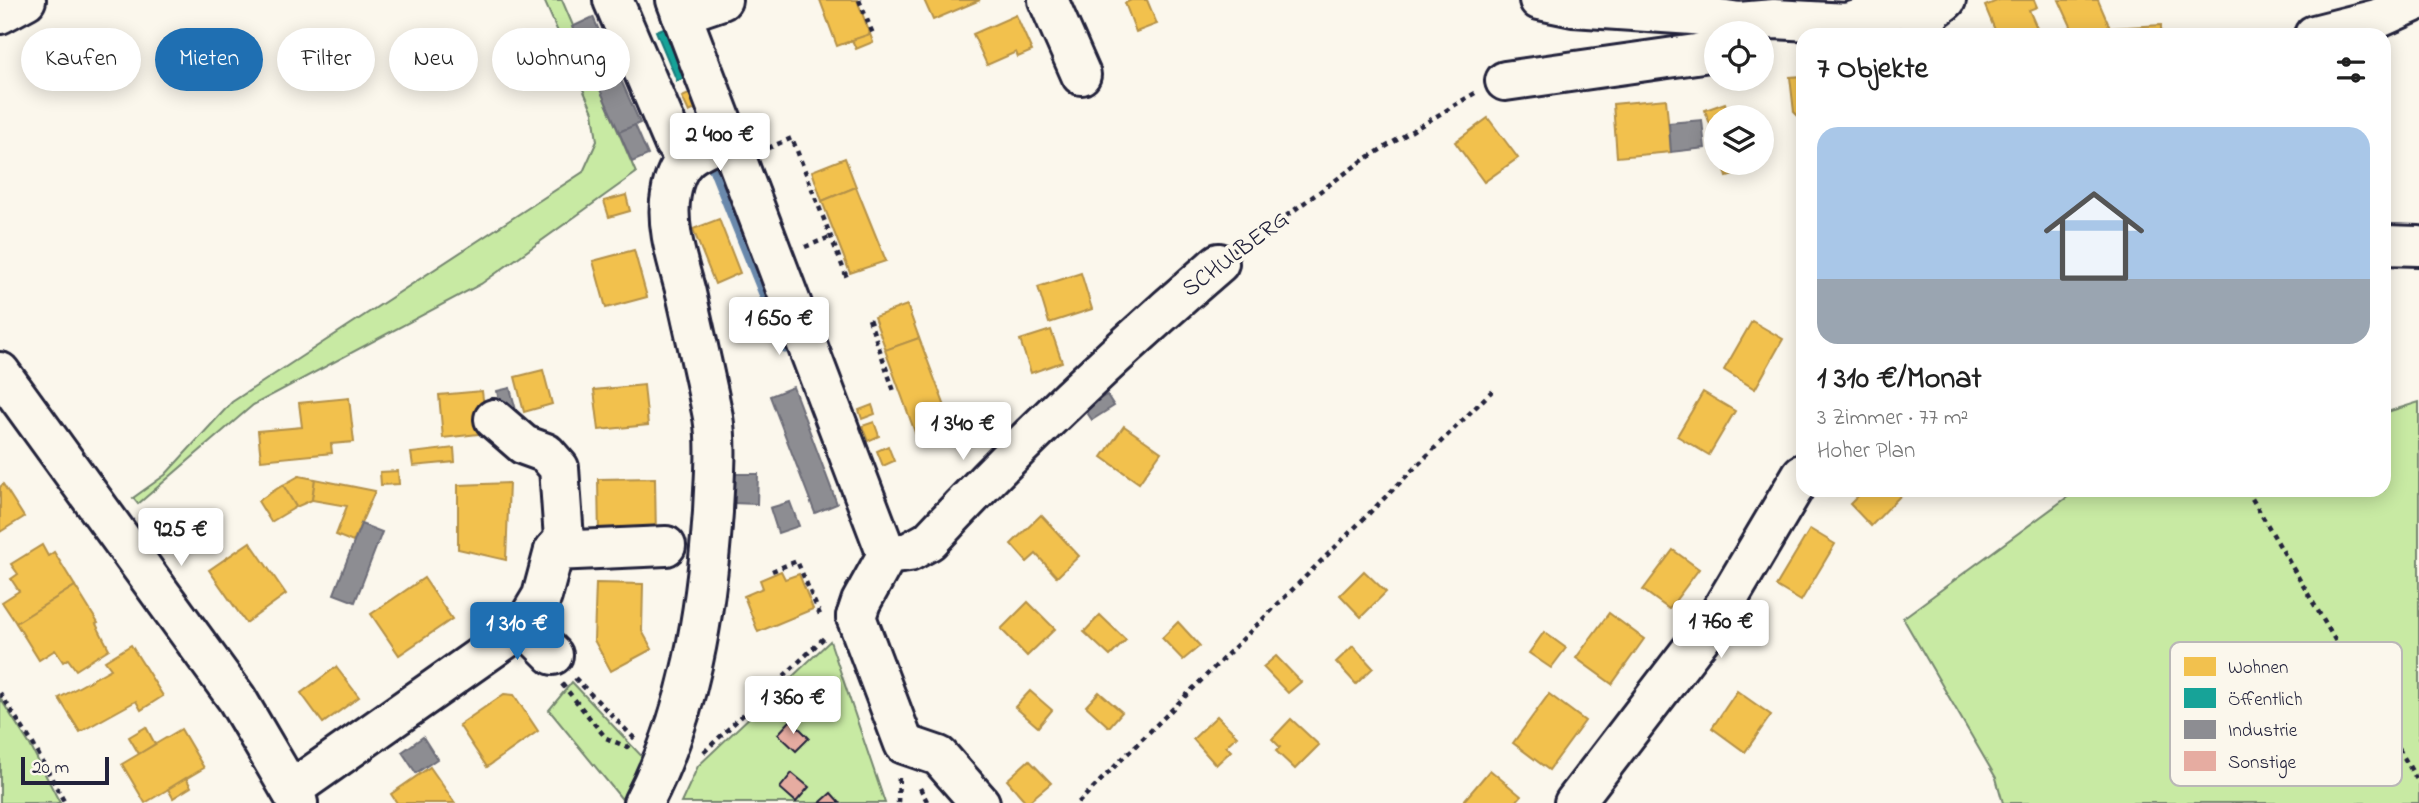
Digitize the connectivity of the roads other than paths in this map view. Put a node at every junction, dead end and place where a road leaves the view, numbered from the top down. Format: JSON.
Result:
{"nodes":[{"id":1,"x":26,"y":0,"type":"edge"},
{"id":2,"x":613,"y":0,"type":"edge"},
{"id":3,"x":722,"y":0,"type":"edge"},
{"id":4,"x":1048,"y":0,"type":"edge"},
{"id":5,"x":1539,"y":0,"type":"edge"},
{"id":6,"x":1924,"y":0,"type":"edge"},
{"id":7,"x":1946,"y":0,"type":"edge"},
{"id":8,"x":2419,"y":0,"type":"edge"},
{"id":9,"x":678,"y":7,"type":"edge"},
{"id":10,"x":0,"y":14,"type":"edge"},
{"id":11,"x":1842,"y":27,"type":"edge"},
{"id":12,"x":1922,"y":28,"type":"edge"},
{"id":13,"x":2342,"y":28,"type":"edge"},
{"id":14,"x":1796,"y":37,"type":"edge"},
{"id":15,"x":1774,"y":42,"type":"edge"},
{"id":16,"x":1704,"y":53,"type":"edge"},
{"id":17,"x":1081,"y":75,"type":"dead end"},
{"id":18,"x":1505,"y":81,"type":"road end"},
{"id":19,"x":730,"y":150,"type":"junction"},
{"id":20,"x":686,"y":158,"type":"junction"},
{"id":21,"x":2391,"y":244,"type":"edge"},
{"id":22,"x":2419,"y":246,"type":"edge"},
{"id":23,"x":1219,"y":263,"type":"road end"},
{"id":24,"x":0,"y":372,"type":"edge"},
{"id":25,"x":494,"y":419,"type":"dead end"},
{"id":26,"x":1796,"y":484,"type":"edge"},
{"id":27,"x":666,"y":546,"type":"dead end"},
{"id":28,"x":554,"y":551,"type":"junction"},
{"id":29,"x":887,"y":555,"type":"junction"},
{"id":30,"x":524,"y":626,"type":"junction"},
{"id":31,"x":564,"y":674,"type":"road end"},
{"id":32,"x":294,"y":796,"type":"edge"},
{"id":33,"x":643,"y":803,"type":"edge"},
{"id":34,"x":980,"y":803,"type":"edge"},
{"id":35,"x":1574,"y":803,"type":"edge"}],
"edges":[{"from":1,"to":10,"type":"street"},
{"from":2,"to":20,"type":"street"},
{"from":3,"to":9,"type":"street"},
{"from":4,"to":17,"type":"street"},
{"from":5,"to":11,"type":"street"},
{"from":6,"to":11,"type":"street"},
{"from":7,"to":12,"type":"street"},
{"from":8,"to":13,"type":"street"},
{"from":9,"to":19,"type":"street"},
{"from":14,"to":15,"type":"street"},
{"from":16,"to":18,"type":"street"},
{"from":19,"to":20,"type":"street"},
{"from":19,"to":29,"type":"street"},
{"from":20,"to":33,"type":"street"},
{"from":21,"to":22,"type":"street"},
{"from":23,"to":29,"type":"street","name":"SCHULBERG"},
{"from":24,"to":32,"type":"street"},
{"from":25,"to":28,"type":"street"},
{"from":26,"to":35,"type":"street"},
{"from":27,"to":28,"type":"street"},
{"from":28,"to":30,"type":"street"},
{"from":29,"to":34,"type":"street"},
{"from":30,"to":31,"type":"street"},
{"from":30,"to":32,"type":"street"}]}
